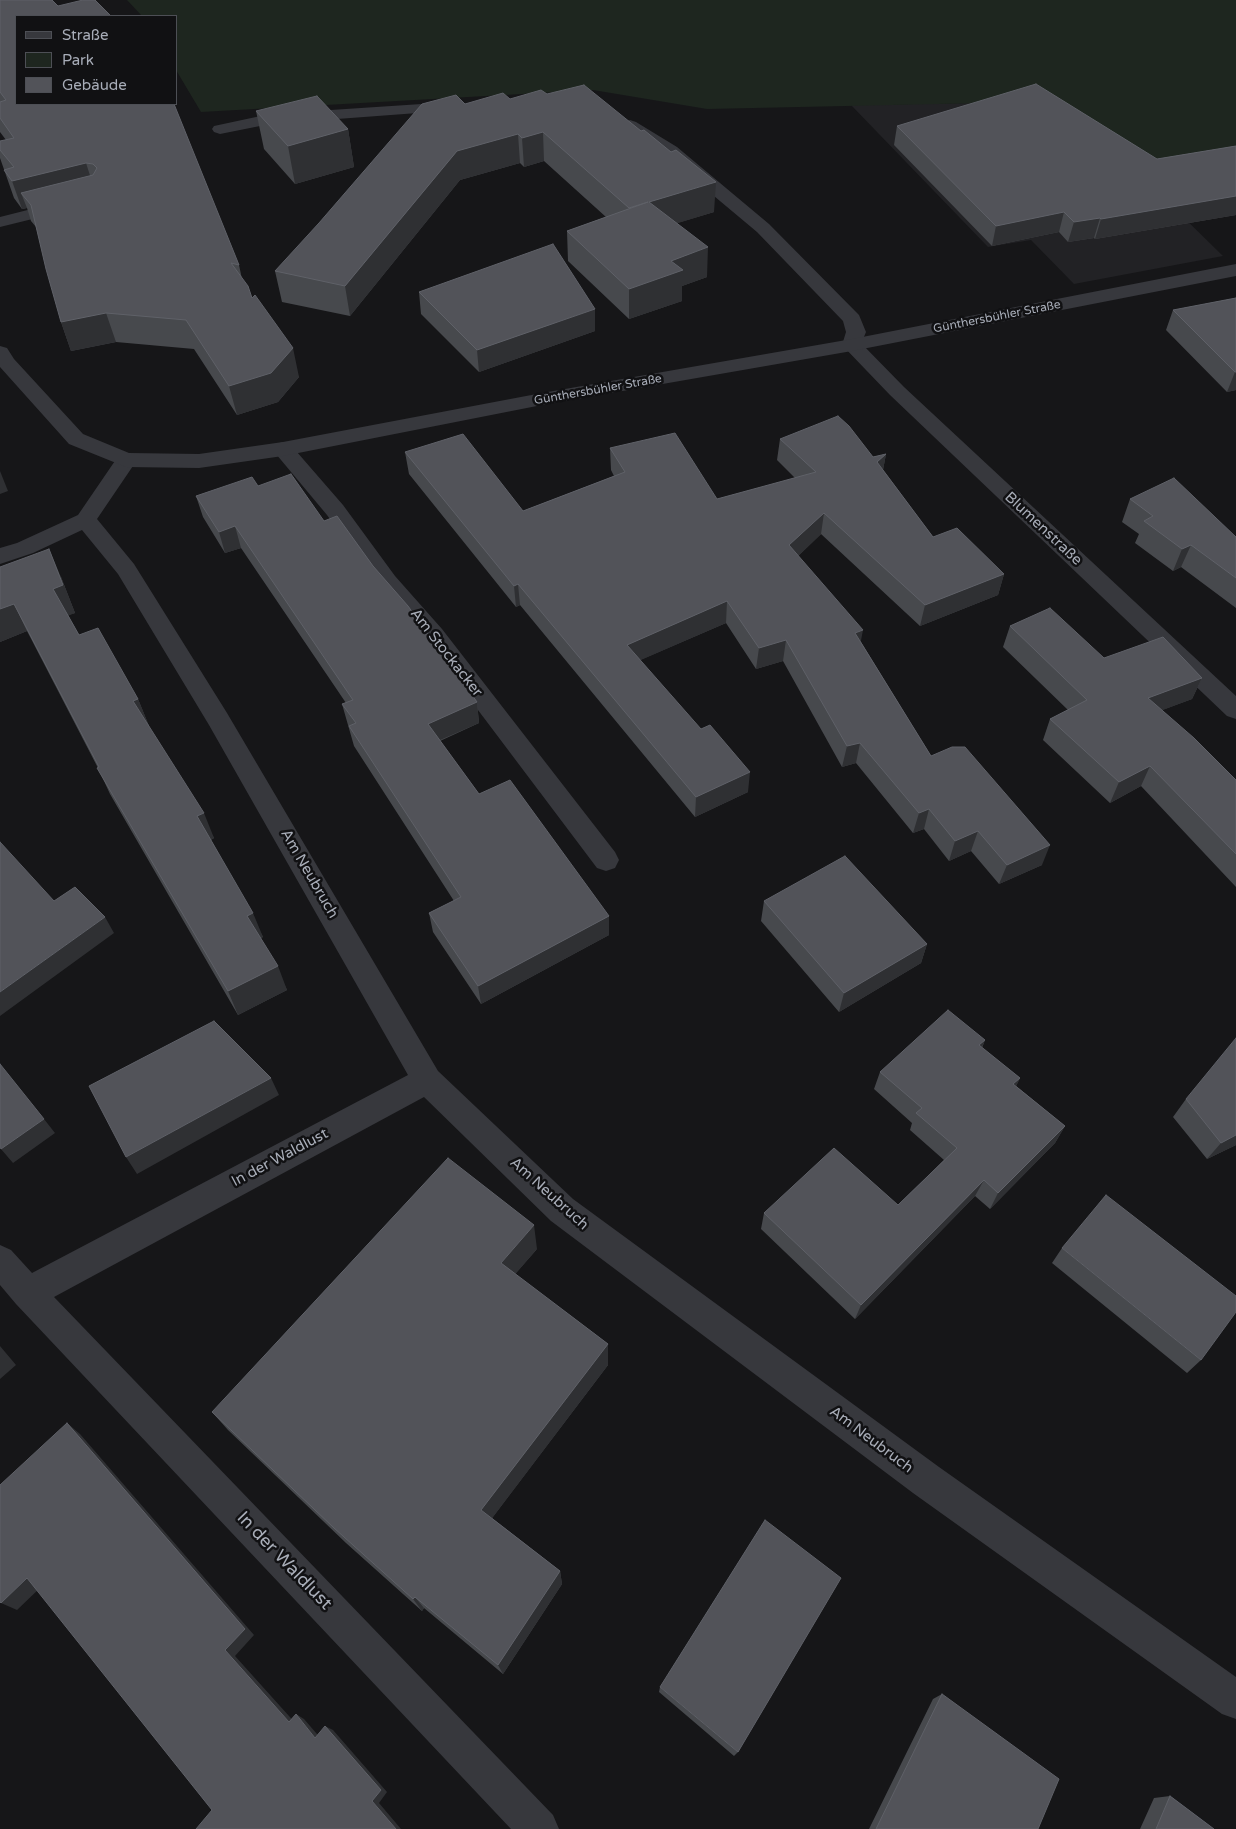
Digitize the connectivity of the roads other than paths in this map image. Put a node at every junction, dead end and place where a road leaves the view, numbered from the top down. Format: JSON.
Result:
{"nodes":[{"id":1,"x":464,"y":106,"type":"edge"},
{"id":2,"x":618,"y":117,"type":"edge"},
{"id":3,"x":220,"y":129,"type":"dead end"},
{"id":4,"x":85,"y":201,"type":"edge"},
{"id":5,"x":0,"y":222,"type":"edge"},
{"id":6,"x":1236,"y":270,"type":"edge"},
{"id":7,"x":852,"y":345,"type":"junction"},
{"id":8,"x":0,"y":352,"type":"edge"},
{"id":9,"x":283,"y":449,"type":"junction"},
{"id":10,"x":126,"y":460,"type":"junction"},
{"id":11,"x":86,"y":520,"type":"junction"},
{"id":12,"x":0,"y":556,"type":"edge"},
{"id":13,"x":1236,"y":710,"type":"edge"},
{"id":14,"x":606,"y":860,"type":"dead end"},
{"id":15,"x":427,"y":1080,"type":"junction"},
{"id":16,"x":0,"y":1261,"type":"edge"},
{"id":17,"x":28,"y":1293,"type":"junction"},
{"id":18,"x":1236,"y":1700,"type":"edge"},
{"id":19,"x":539,"y":1829,"type":"edge"}],
"edges":[{"from":1,"to":3,"type":"street"},
{"from":2,"to":7,"type":"street"},
{"from":4,"to":5,"type":"street"},
{"from":6,"to":7,"type":"street","name":"Günthersbühler Straße"},
{"from":7,"to":9,"type":"street","name":"Günthersbühler Straße"},
{"from":7,"to":13,"type":"street","name":"Blumenstraße"},
{"from":8,"to":10,"type":"street","name":"Günthersbühler Straße"},
{"from":9,"to":10,"type":"street","name":"Günthersbühler Straße"},
{"from":9,"to":14,"type":"street","name":"Am Stockacker"},
{"from":10,"to":11,"type":"street"},
{"from":11,"to":12,"type":"street"},
{"from":11,"to":15,"type":"street","name":"Am Neubruch"},
{"from":15,"to":17,"type":"street","name":"In der Waldlust"},
{"from":15,"to":18,"type":"street","name":"Am Neubruch"},
{"from":16,"to":17,"type":"street","name":"In der Waldlust"},
{"from":17,"to":19,"type":"street","name":"In der Waldlust"}]}
